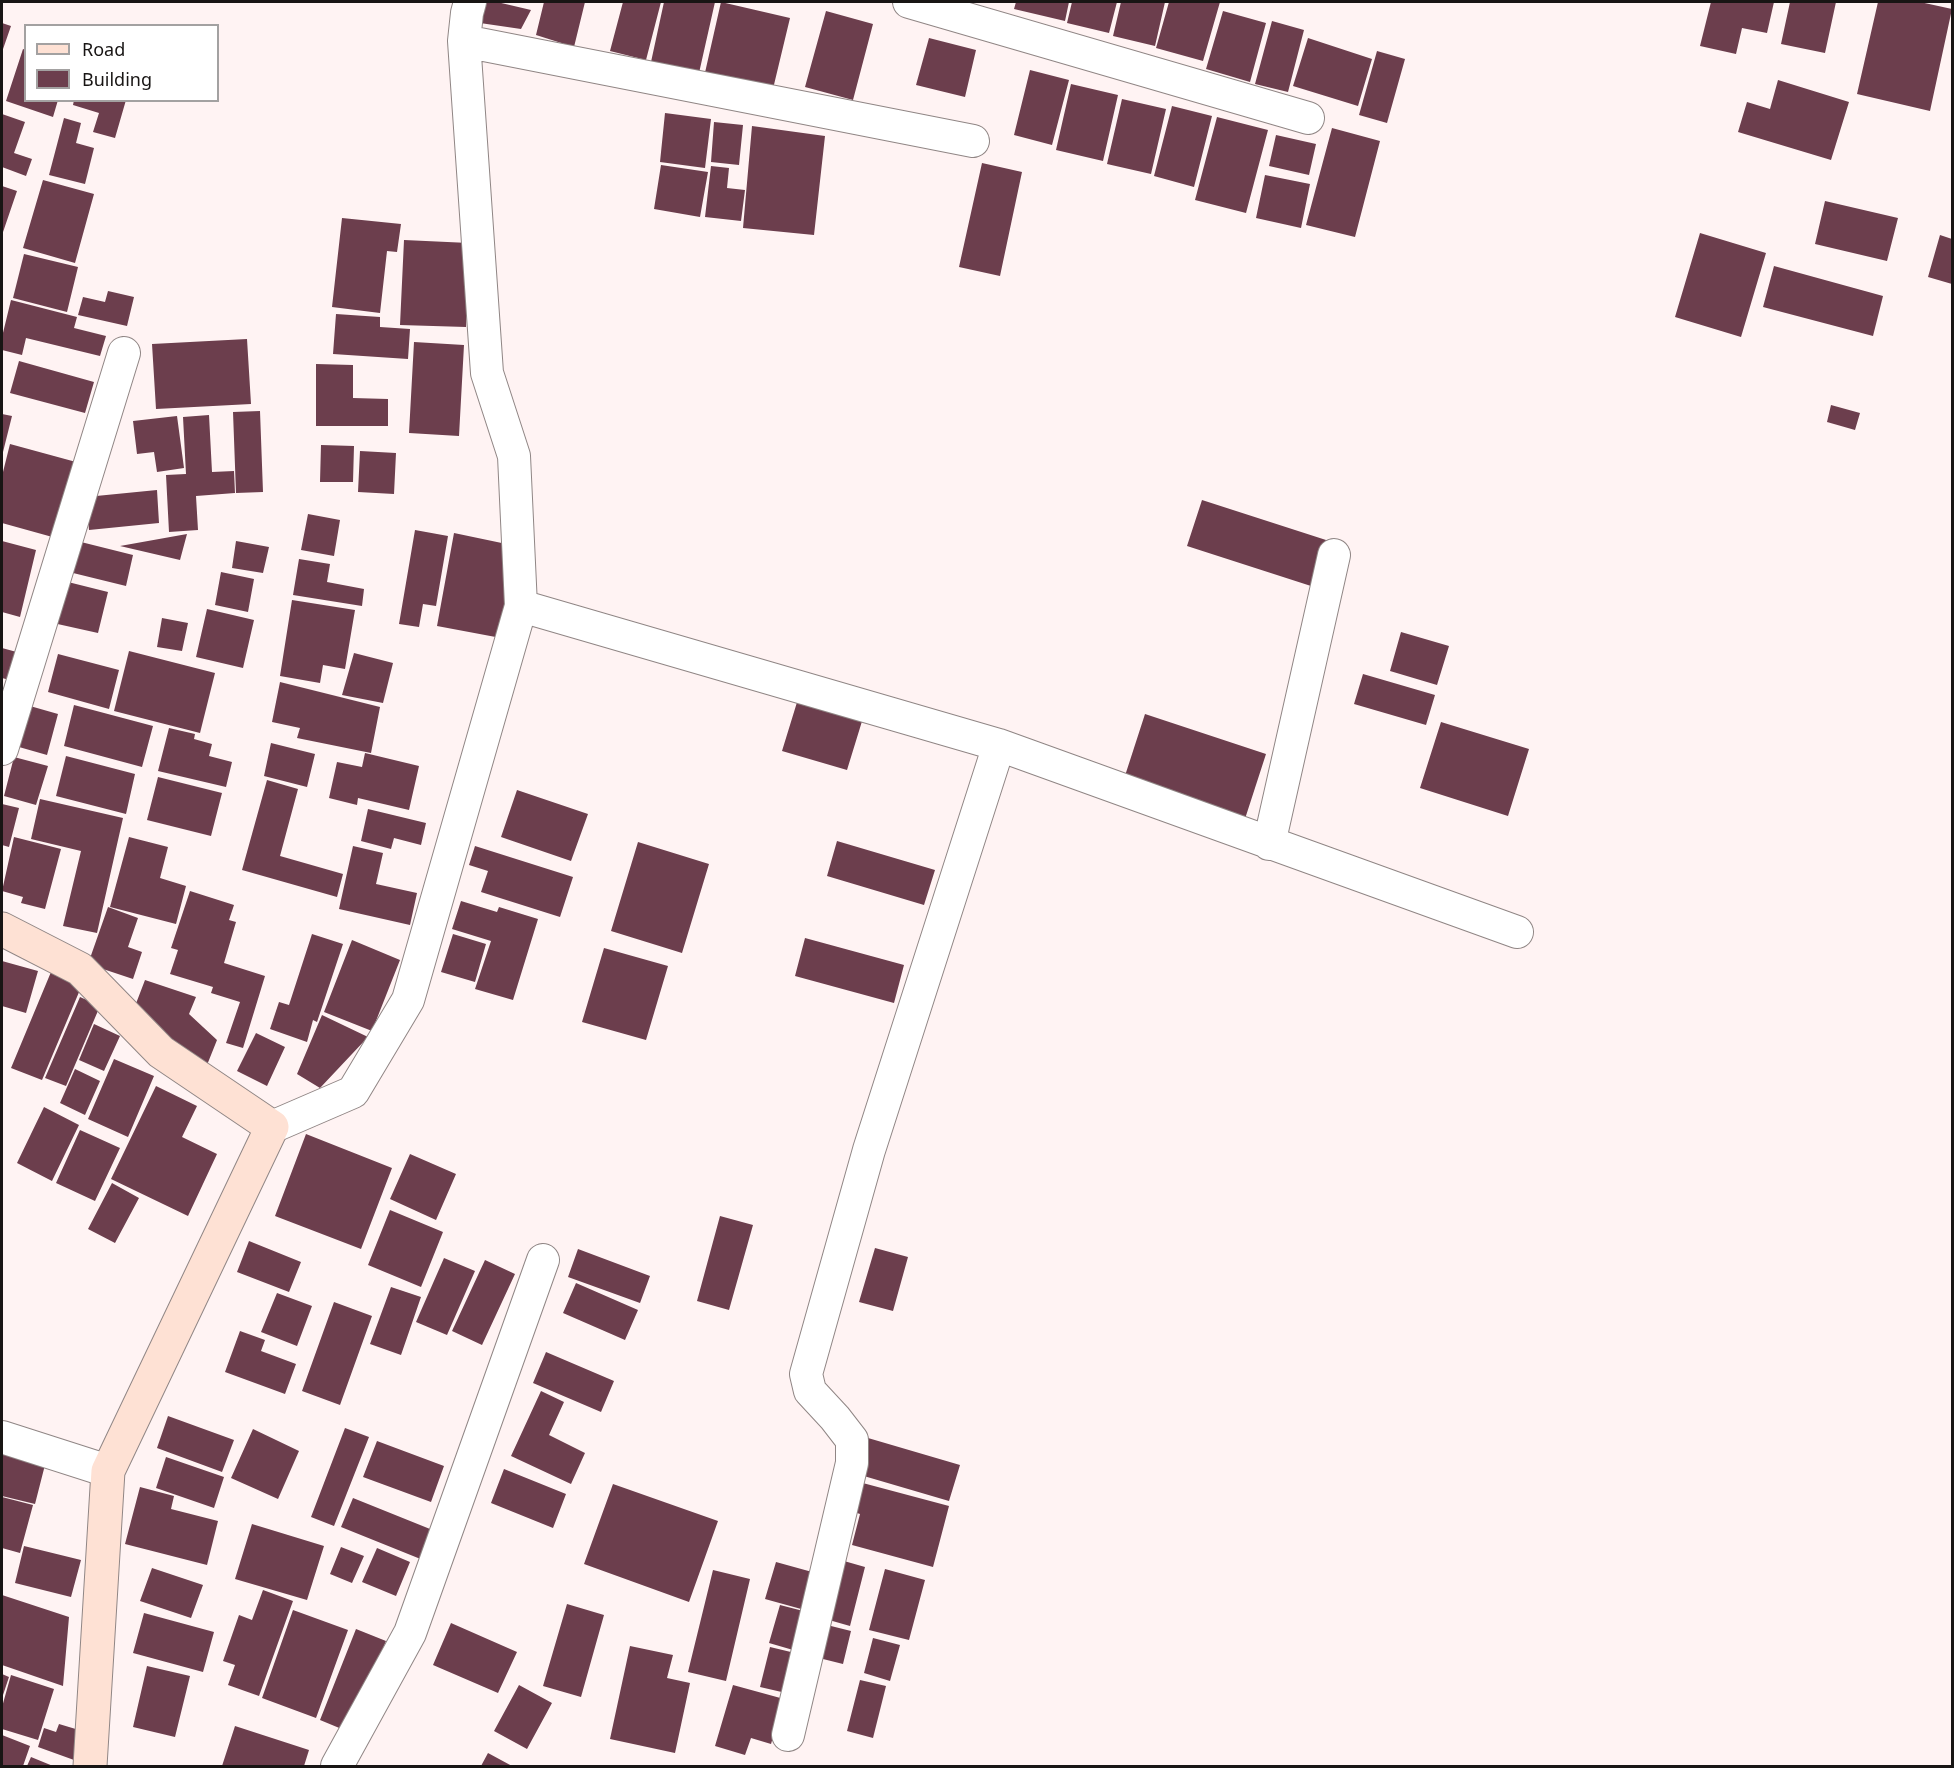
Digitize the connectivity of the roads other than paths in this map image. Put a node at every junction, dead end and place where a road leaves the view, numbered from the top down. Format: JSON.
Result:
{"nodes":[{"id":1,"x":470,"y":2,"type":"edge"},
{"id":2,"x":909,"y":2,"type":"edge"},
{"id":3,"x":464,"y":41,"type":"junction"},
{"id":4,"x":1308,"y":118,"type":"dead end"},
{"id":5,"x":973,"y":141,"type":"dead end"},
{"id":6,"x":124,"y":353,"type":"dead end"},
{"id":7,"x":1334,"y":555,"type":"dead end"},
{"id":8,"x":521,"y":606,"type":"junction"},
{"id":9,"x":999,"y":745,"type":"junction"},
{"id":10,"x":2,"y":749,"type":"edge"},
{"id":11,"x":1269,"y":844,"type":"junction"},
{"id":12,"x":2,"y":929,"type":"edge"},
{"id":13,"x":1517,"y":932,"type":"dead end"},
{"id":14,"x":272,"y":1127,"type":"junction"},
{"id":15,"x":543,"y":1260,"type":"dead end"},
{"id":16,"x":2,"y":1437,"type":"edge"},
{"id":17,"x":108,"y":1471,"type":"junction"},
{"id":18,"x":788,"y":1735,"type":"dead end"},
{"id":19,"x":90,"y":1767,"type":"edge"},
{"id":20,"x":337,"y":1767,"type":"edge"}],
"edges":[{"from":1,"to":3,"type":"street"},
{"from":2,"to":4,"type":"street"},
{"from":3,"to":5,"type":"street"},
{"from":3,"to":8,"type":"street"},
{"from":6,"to":10,"type":"street"},
{"from":7,"to":11,"type":"street"},
{"from":8,"to":9,"type":"street"},
{"from":8,"to":14,"type":"street"},
{"from":9,"to":11,"type":"street"},
{"from":9,"to":18,"type":"street"},
{"from":11,"to":13,"type":"street"},
{"from":12,"to":14,"type":"street"},
{"from":14,"to":17,"type":"street"},
{"from":15,"to":20,"type":"street"},
{"from":16,"to":17,"type":"street"},
{"from":17,"to":19,"type":"street"}]}
